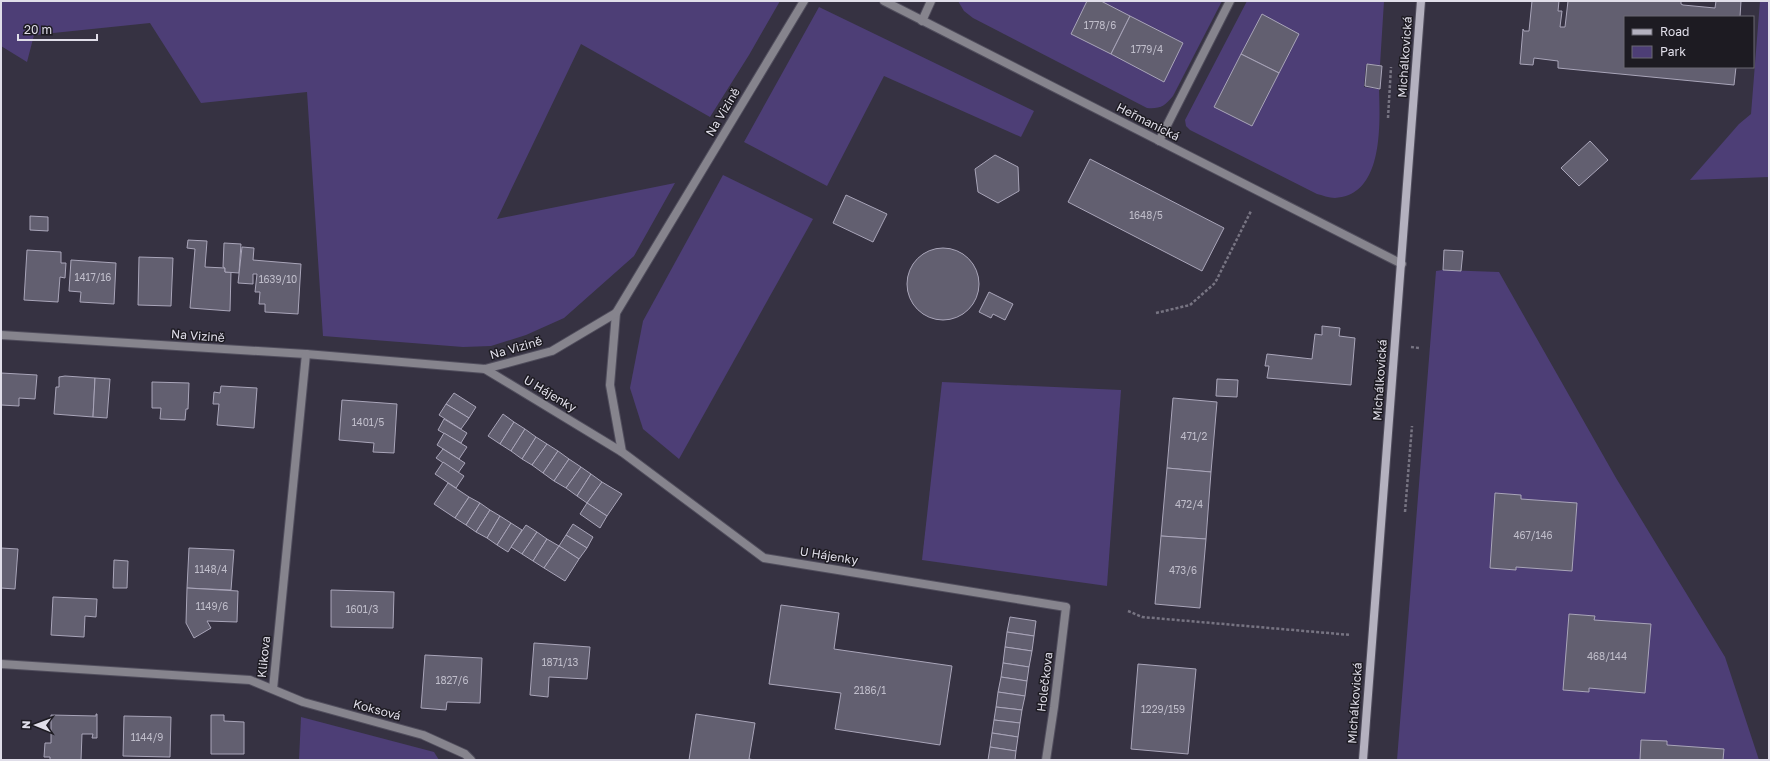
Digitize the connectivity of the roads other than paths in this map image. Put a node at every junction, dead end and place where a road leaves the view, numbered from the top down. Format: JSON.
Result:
{"nodes":[{"id":1,"x":804,"y":1,"type":"edge"},
{"id":2,"x":884,"y":1,"type":"edge"},
{"id":3,"x":931,"y":1,"type":"edge"},
{"id":4,"x":1230,"y":1,"type":"edge"},
{"id":5,"x":1421,"y":1,"type":"edge"},
{"id":6,"x":922,"y":21,"type":"junction"},
{"id":7,"x":1159,"y":141,"type":"junction"},
{"id":8,"x":1402,"y":264,"type":"junction"},
{"id":9,"x":616,"y":313,"type":"junction"},
{"id":10,"x":1,"y":335,"type":"edge"},
{"id":11,"x":306,"y":354,"type":"junction"},
{"id":12,"x":485,"y":369,"type":"junction"},
{"id":13,"x":622,"y":452,"type":"junction"},
{"id":14,"x":1066,"y":607,"type":"joint"},
{"id":15,"x":1,"y":664,"type":"edge"},
{"id":16,"x":273,"y":689,"type":"junction"},
{"id":17,"x":471,"y":760,"type":"edge"},
{"id":18,"x":1046,"y":760,"type":"edge"},
{"id":19,"x":1363,"y":760,"type":"edge"}],
"edges":[{"from":1,"to":9,"type":"street","name":"Na Vizině"},
{"from":2,"to":6,"type":"street","name":"Heřmanická"},
{"from":3,"to":6,"type":"street"},
{"from":4,"to":7,"type":"street"},
{"from":5,"to":8,"type":"street","name":"Michálkovická"},
{"from":6,"to":7,"type":"street","name":"Heřmanická"},
{"from":7,"to":8,"type":"street","name":"Heřmanická"},
{"from":8,"to":19,"type":"street","name":"Michálkovická"},
{"from":9,"to":12,"type":"street","name":"Na Vizině"},
{"from":9,"to":13,"type":"street"},
{"from":10,"to":11,"type":"street","name":"Na Vizině"},
{"from":11,"to":12,"type":"street","name":"Na Vizině"},
{"from":11,"to":16,"type":"street","name":"Klikova"},
{"from":12,"to":13,"type":"street","name":"U Hájenky"},
{"from":13,"to":14,"type":"street","name":"U Hájenky"},
{"from":14,"to":18,"type":"street","name":"Holečkova"},
{"from":15,"to":16,"type":"street","name":"Klikova"},
{"from":16,"to":17,"type":"street","name":"Koksová"}]}
